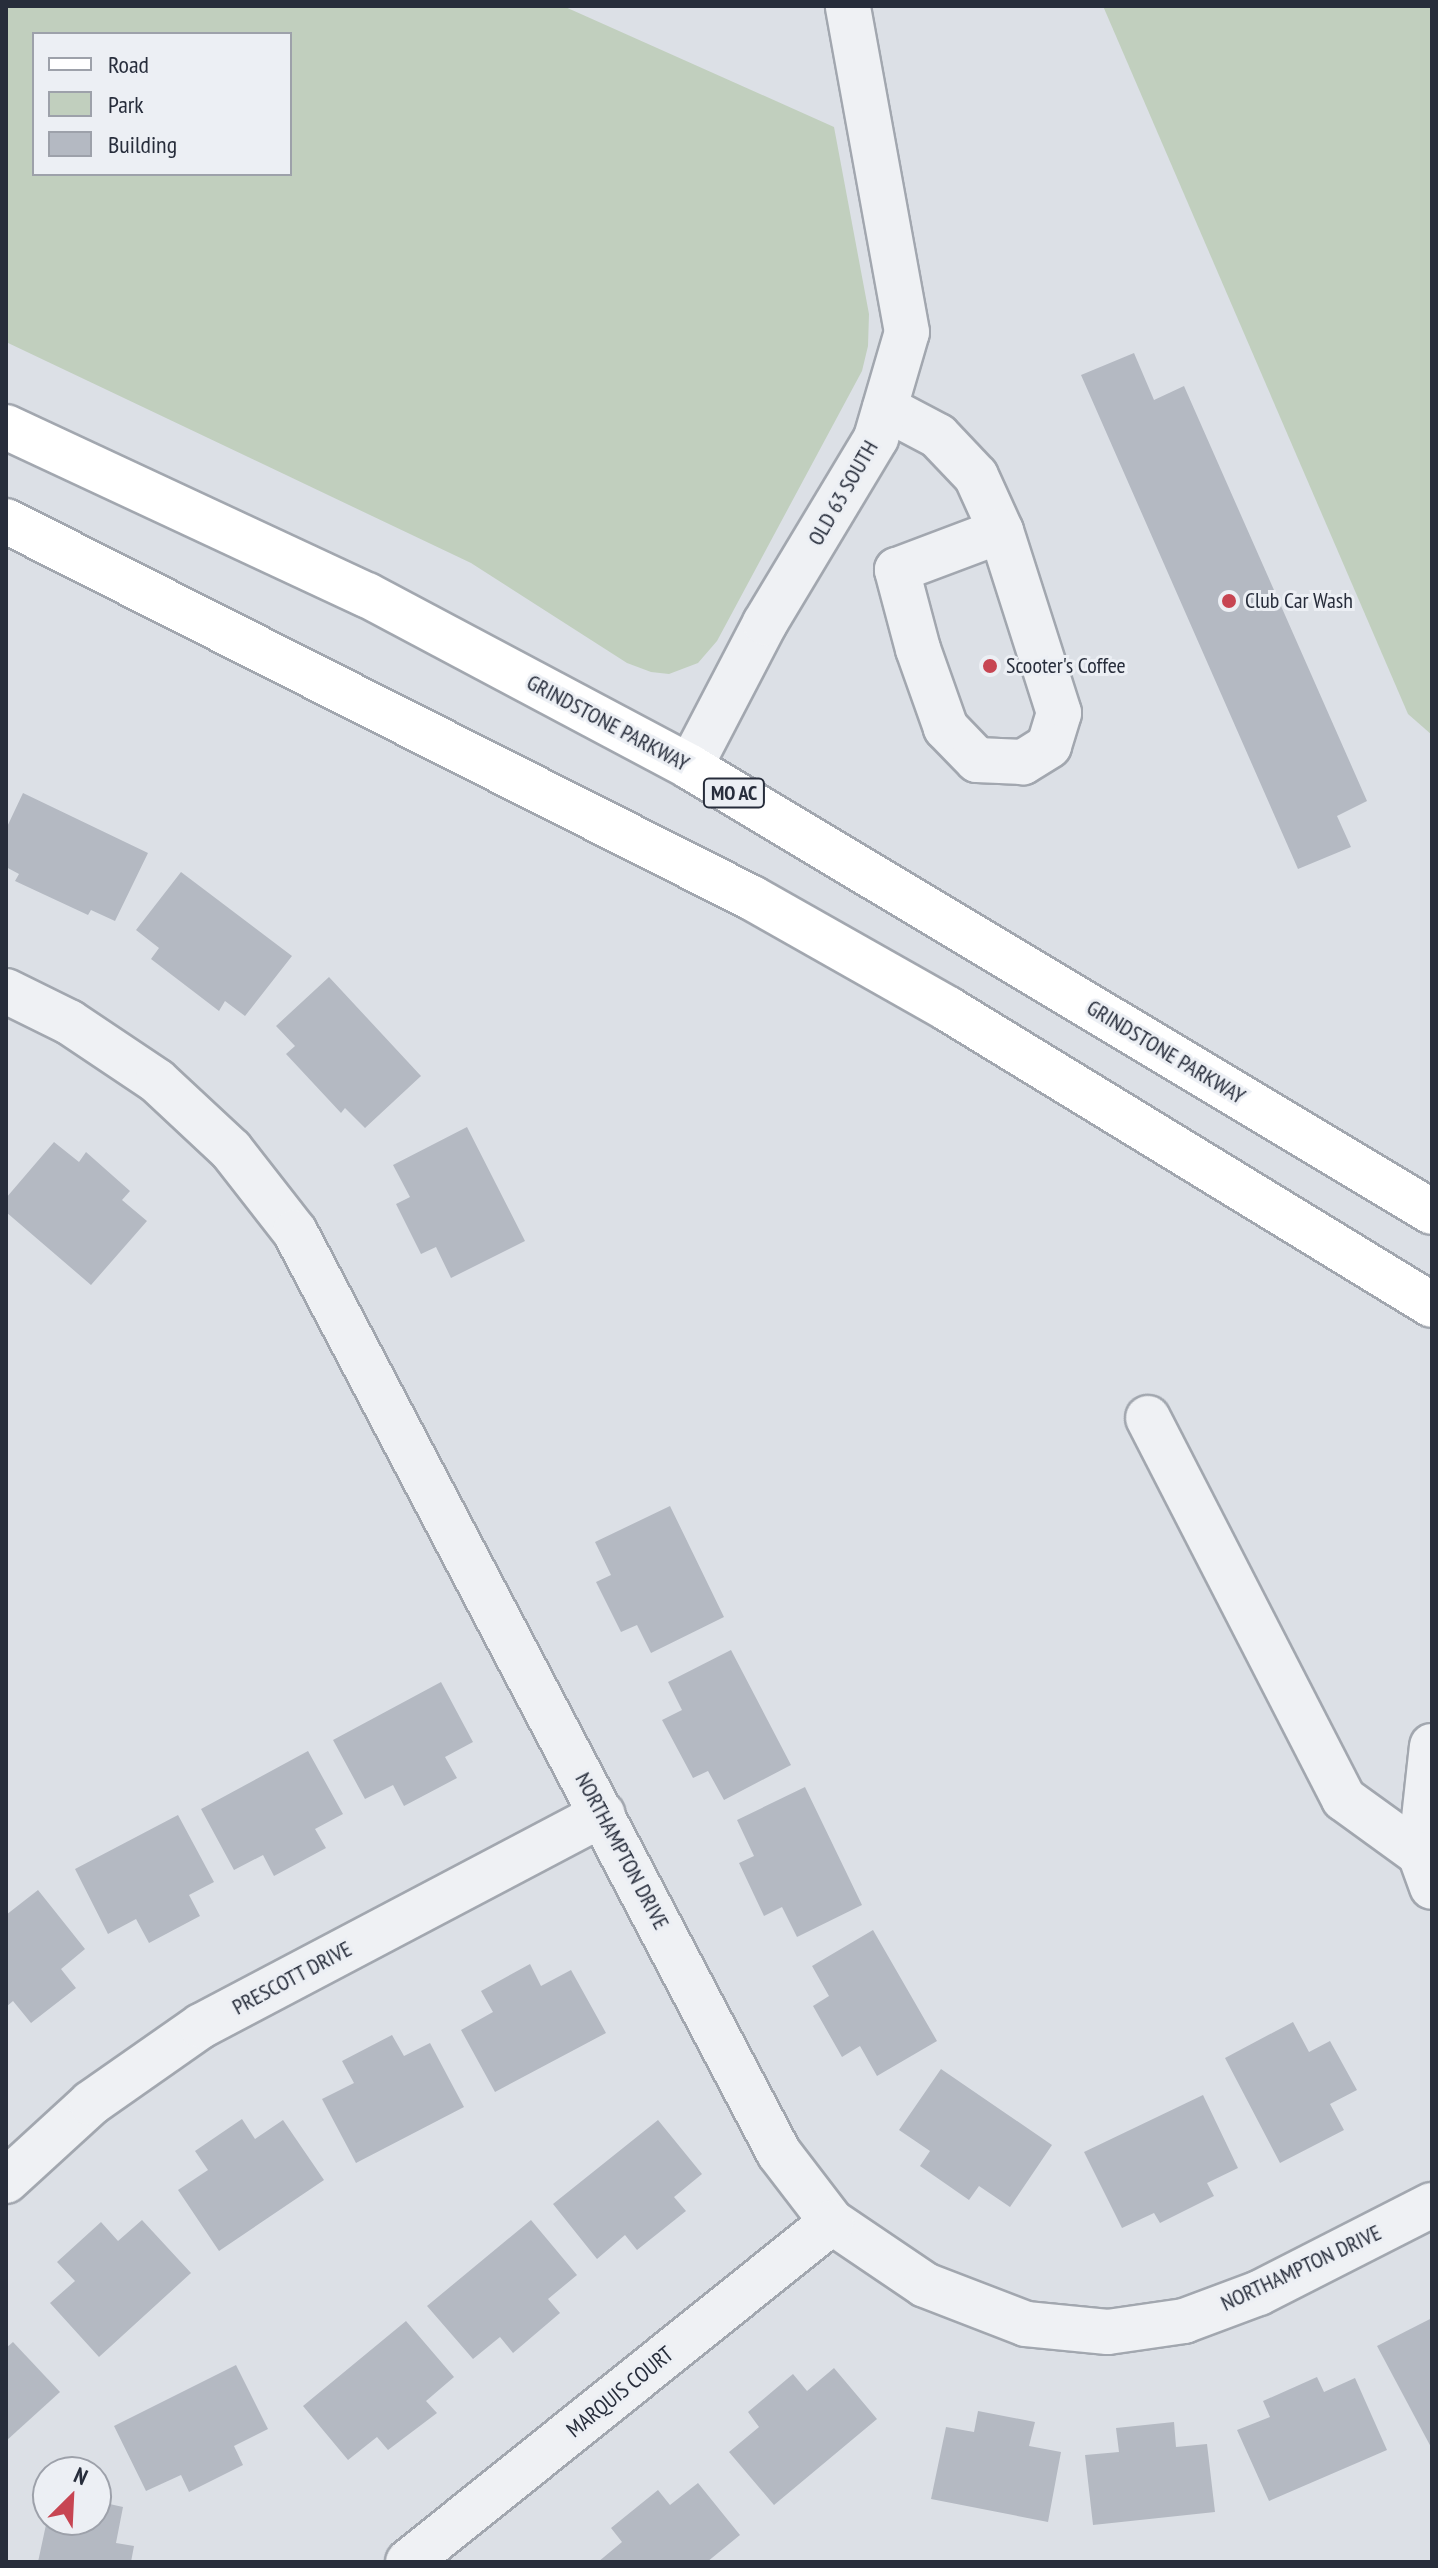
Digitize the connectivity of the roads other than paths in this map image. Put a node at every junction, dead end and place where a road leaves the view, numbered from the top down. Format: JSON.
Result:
{"nodes":[{"id":1,"x":848,"y":6,"type":"edge"},
{"id":2,"x":885,"y":408,"type":"junction"},
{"id":3,"x":6,"y":427,"type":"edge"},
{"id":4,"x":6,"y":521,"type":"edge"},
{"id":5,"x":1001,"y":531,"type":"junction"},
{"id":6,"x":690,"y":767,"type":"junction"},
{"id":7,"x":6,"y":991,"type":"edge"},
{"id":8,"x":1432,"y":1212,"type":"edge"},
{"id":9,"x":1432,"y":1305,"type":"edge"},
{"id":10,"x":1148,"y":1418,"type":"dead end"},
{"id":11,"x":1432,"y":1746,"type":"edge"},
{"id":12,"x":603,"y":1814,"type":"junction"},
{"id":13,"x":1426,"y":1870,"type":"edge"},
{"id":14,"x":6,"y":2181,"type":"edge"},
{"id":15,"x":1432,"y":2205,"type":"edge"},
{"id":16,"x":832,"y":2222,"type":"junction"},
{"id":17,"x":408,"y":2562,"type":"edge"}],
"edges":[{"from":1,"to":2,"type":"street","name":"OLD 63 SOUTH"},
{"from":2,"to":5,"type":"street"},
{"from":2,"to":6,"type":"street","name":"OLD 63 SOUTH"},
{"from":3,"to":6,"type":"main road","name":"GRINDSTONE PARKWAY","number":"MO AC"},
{"from":4,"to":9,"type":"main road"},
{"from":5,"to":5,"type":"street"},
{"from":6,"to":8,"type":"main road","name":"GRINDSTONE PARKWAY","number":"MO AC"},
{"from":7,"to":12,"type":"street","name":"NORTHAMPTON DRIVE"},
{"from":10,"to":13,"type":"street"},
{"from":11,"to":13,"type":"street"},
{"from":12,"to":14,"type":"street","name":"PRESCOTT DRIVE"},
{"from":12,"to":16,"type":"street","name":"NORTHAMPTON DRIVE"},
{"from":15,"to":16,"type":"street","name":"NORTHAMPTON DRIVE"},
{"from":16,"to":17,"type":"street","name":"MARQUIS COURT"}]}
